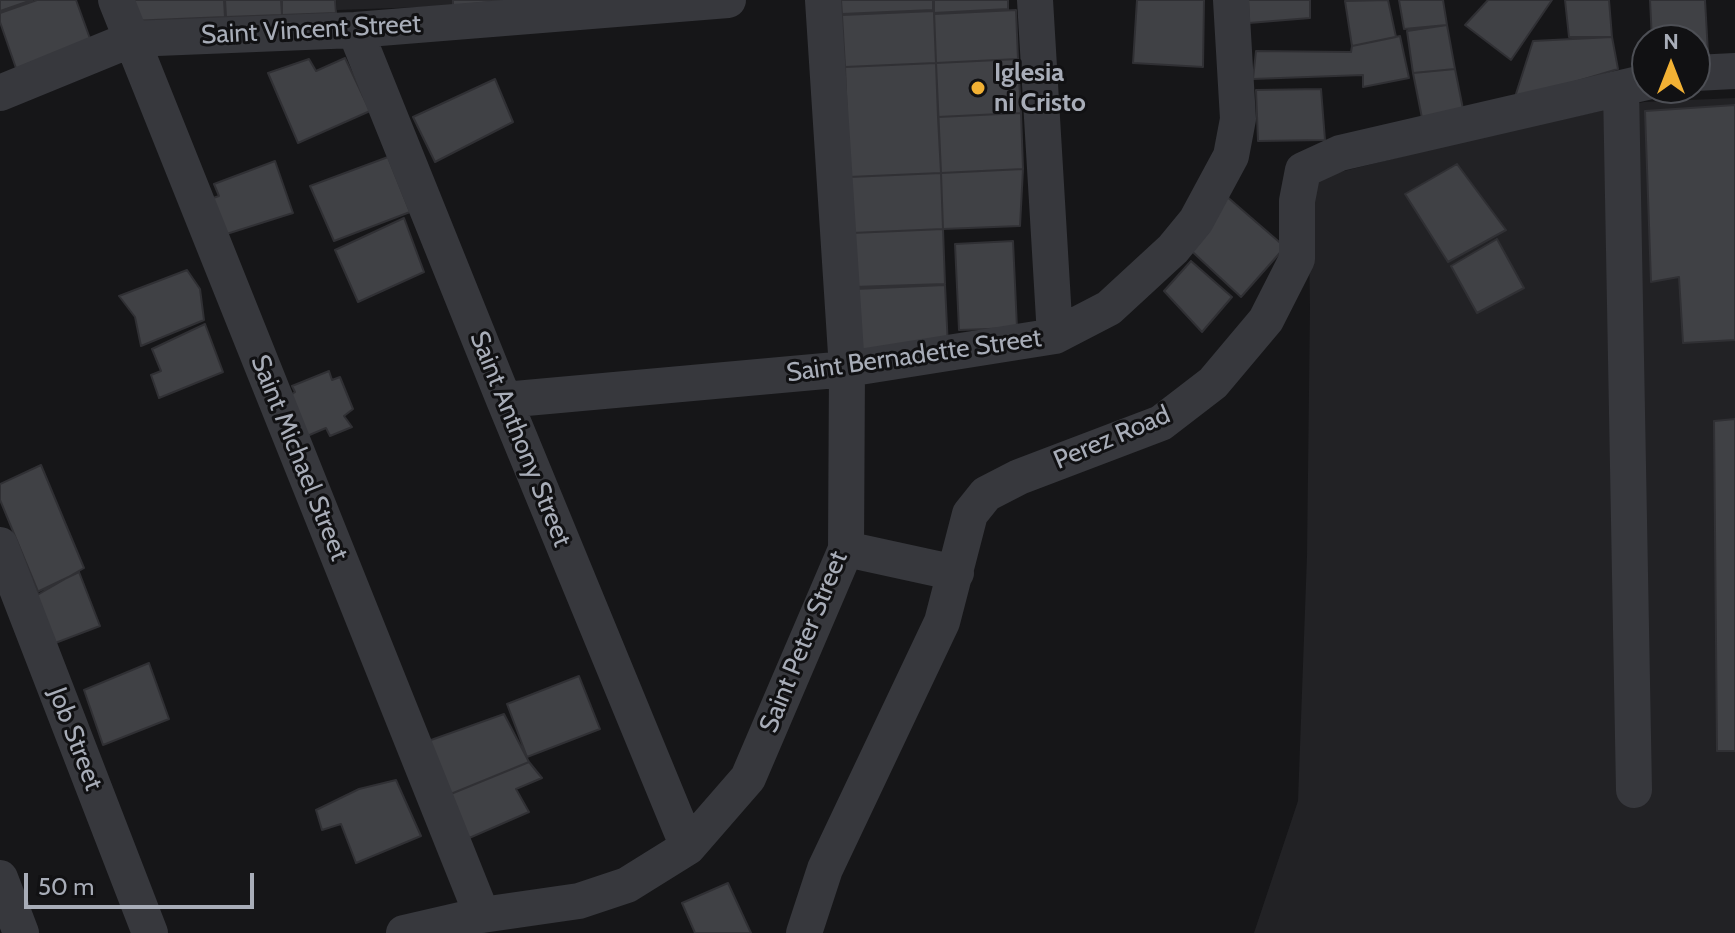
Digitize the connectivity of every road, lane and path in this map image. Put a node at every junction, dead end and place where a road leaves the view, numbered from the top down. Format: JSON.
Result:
{"nodes":[{"id":1,"x":116,"y":0,"type":"edge"},
{"id":2,"x":728,"y":0,"type":"edge"},
{"id":3,"x":823,"y":0,"type":"edge"},
{"id":4,"x":1035,"y":0,"type":"edge"},
{"id":5,"x":1231,"y":0,"type":"edge"},
{"id":6,"x":355,"y":30,"type":"junction"},
{"id":7,"x":132,"y":39,"type":"junction"},
{"id":8,"x":1735,"y":71,"type":"edge"},
{"id":9,"x":1711,"y":72,"type":"edge"},
{"id":10,"x":1631,"y":86,"type":"edge"},
{"id":11,"x":0,"y":93,"type":"edge"},
{"id":12,"x":1634,"y":104,"type":"edge"},
{"id":13,"x":1055,"y":336,"type":"junction"},
{"id":14,"x":847,"y":369,"type":"junction"},
{"id":15,"x":504,"y":400,"type":"junction"},
{"id":16,"x":0,"y":545,"type":"edge"},
{"id":17,"x":846,"y":549,"type":"junction"},
{"id":18,"x":956,"y":573,"type":"junction"},
{"id":19,"x":1634,"y":790,"type":"dead end"},
{"id":20,"x":688,"y":847,"type":"junction"},
{"id":21,"x":0,"y":878,"type":"edge"},
{"id":22,"x":482,"y":915,"type":"junction"},
{"id":23,"x":21,"y":933,"type":"edge"},
{"id":24,"x":150,"y":933,"type":"edge"},
{"id":25,"x":404,"y":933,"type":"edge"},
{"id":26,"x":804,"y":933,"type":"edge"}],
"edges":[{"from":1,"to":7,"type":"street","name":"Saint Michael Street"},
{"from":2,"to":6,"type":"street","name":"Saint Vincent Street"},
{"from":3,"to":14,"type":"street","name":"Saint Peter Street"},
{"from":4,"to":13,"type":"street"},
{"from":5,"to":13,"type":"street","name":"Saint Bernadette Street"},
{"from":6,"to":7,"type":"street","name":"Saint Vincent Street"},
{"from":6,"to":15,"type":"street","name":"Saint Anthony Street"},
{"from":7,"to":11,"type":"street","name":"Saint Vincent Street"},
{"from":7,"to":22,"type":"street","name":"Saint Michael Street"},
{"from":8,"to":9,"type":"street"},
{"from":10,"to":18,"type":"street","name":"Perez Road"},
{"from":12,"to":19,"type":"street"},
{"from":13,"to":14,"type":"street","name":"Saint Bernadette Street"},
{"from":14,"to":15,"type":"street","name":"Saint Bernadette Street"},
{"from":14,"to":17,"type":"street","name":"Saint Peter Street"},
{"from":15,"to":20,"type":"street","name":"Saint Anthony Street"},
{"from":16,"to":24,"type":"street","name":"Job Street"},
{"from":17,"to":18,"type":"street"},
{"from":17,"to":20,"type":"street","name":"Saint Peter Street"},
{"from":18,"to":26,"type":"street","name":"Perez Road"},
{"from":20,"to":22,"type":"street","name":"Saint Peter Street"},
{"from":21,"to":23,"type":"street"},
{"from":22,"to":25,"type":"street","name":"Saint Peter Street"}]}
